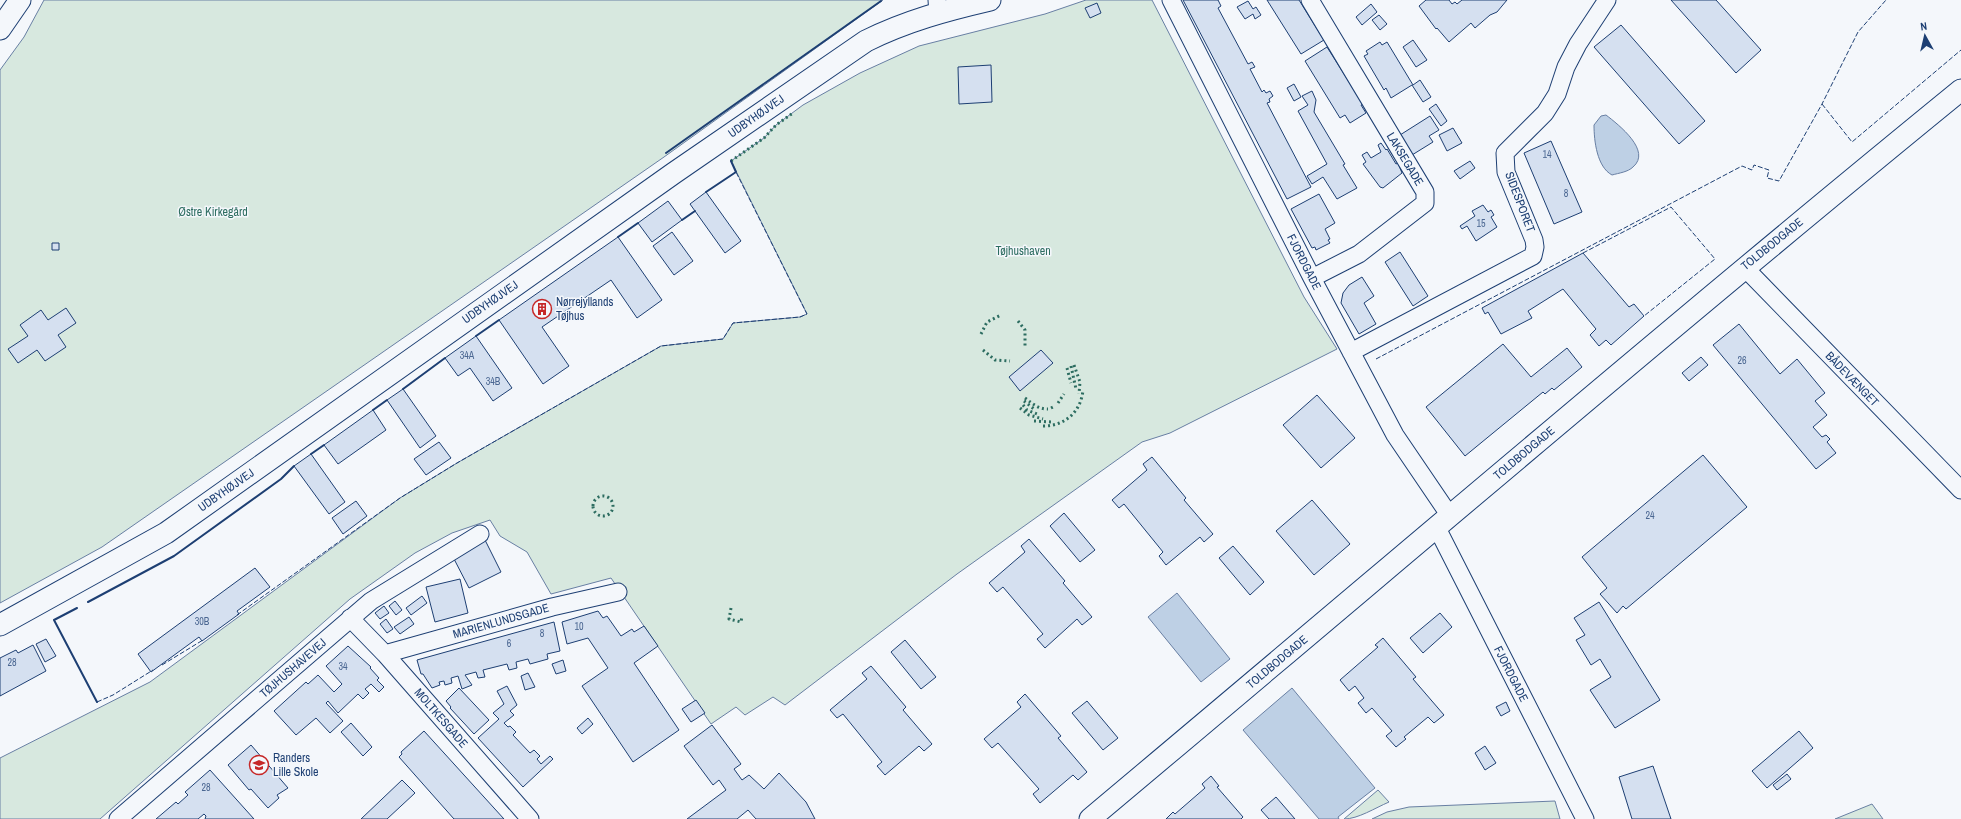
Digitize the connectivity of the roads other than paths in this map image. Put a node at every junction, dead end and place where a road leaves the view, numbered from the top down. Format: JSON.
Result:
{"nodes":[{"id":1,"x":20,"y":0,"type":"edge"},
{"id":2,"x":990,"y":0,"type":"edge"},
{"id":3,"x":1171,"y":0,"type":"edge"},
{"id":4,"x":1310,"y":0,"type":"edge"},
{"id":5,"x":1608,"y":0,"type":"edge"},
{"id":6,"x":937,"y":6,"type":"edge"},
{"id":7,"x":0,"y":29,"type":"edge"},
{"id":8,"x":1961,"y":90,"type":"edge"},
{"id":9,"x":1744,"y":267,"type":"junction"},
{"id":10,"x":1312,"y":278,"type":"junction"},
{"id":11,"x":1351,"y":352,"type":"junction"},
{"id":12,"x":1961,"y":490,"type":"edge"},
{"id":13,"x":1444,"y":522,"type":"junction"},
{"id":14,"x":480,"y":534,"type":"dead end"},
{"id":15,"x":618,"y":592,"type":"dead end"},
{"id":16,"x":350,"y":618,"type":"junction"},
{"id":17,"x":0,"y":625,"type":"edge"},
{"id":18,"x":385,"y":654,"type":"junction"},
{"id":19,"x":118,"y":819,"type":"edge"},
{"id":20,"x":530,"y":819,"type":"edge"},
{"id":21,"x":1090,"y":819,"type":"edge"},
{"id":22,"x":1585,"y":819,"type":"edge"}],
"edges":[{"from":1,"to":7,"type":"street"},
{"from":2,"to":6,"type":"street","name":"UDBYHØJVEJ"},
{"from":3,"to":10,"type":"street","name":"FJORDGADE"},
{"from":4,"to":10,"type":"street","name":"LAKSEGADE"},
{"from":5,"to":11,"type":"street","name":"SIDESPORET"},
{"from":6,"to":17,"type":"street","name":"UDBYHØJVEJ"},
{"from":8,"to":9,"type":"street","name":"TOLDBODGADE"},
{"from":9,"to":12,"type":"street","name":"BÅDEVÆNGET"},
{"from":9,"to":13,"type":"street","name":"TOLDBODGADE"},
{"from":10,"to":11,"type":"street","name":"FJORDGADE"},
{"from":11,"to":13,"type":"street","name":"FJORDGADE"},
{"from":13,"to":21,"type":"street","name":"TOLDBODGADE"},
{"from":13,"to":22,"type":"street","name":"FJORDGADE"},
{"from":14,"to":16,"type":"street","name":"TØJHUSHAVEVEJ"},
{"from":15,"to":18,"type":"street","name":"MARIENLUNDSGADE"},
{"from":16,"to":18,"type":"street","name":"MOLTKESGADE"},
{"from":16,"to":19,"type":"street","name":"TØJHUSHAVEVEJ"},
{"from":18,"to":20,"type":"street","name":"MOLTKESGADE"}]}
